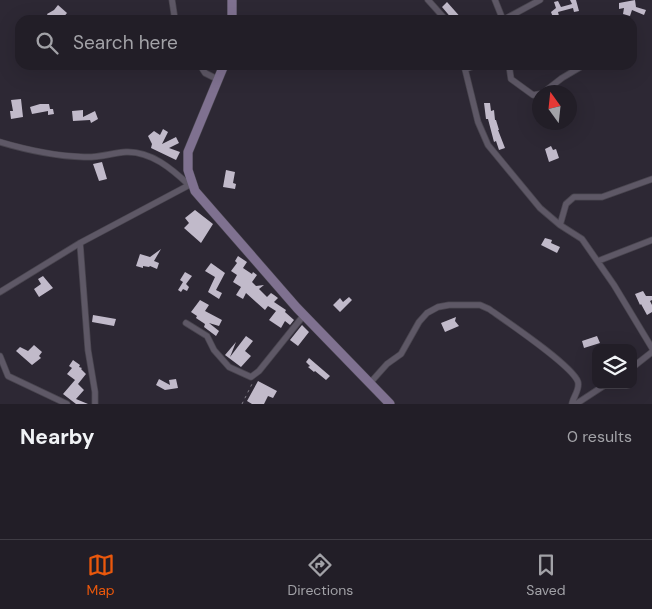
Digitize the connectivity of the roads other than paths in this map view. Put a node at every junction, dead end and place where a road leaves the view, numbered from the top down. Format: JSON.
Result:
{"nodes":[{"id":1,"x":172,"y":0,"type":"edge"},
{"id":2,"x":232,"y":0,"type":"edge"},
{"id":3,"x":428,"y":0,"type":"edge"},
{"id":4,"x":495,"y":0,"type":"edge"},
{"id":5,"x":540,"y":0,"type":"edge"},
{"id":6,"x":174,"y":15,"type":"edge"},
{"id":7,"x":232,"y":15,"type":"edge"},
{"id":8,"x":442,"y":15,"type":"edge"},
{"id":9,"x":501,"y":15,"type":"edge"},
{"id":10,"x":512,"y":15,"type":"edge"},
{"id":11,"x":203,"y":70,"type":"edge"},
{"id":12,"x":222,"y":70,"type":"edge"},
{"id":13,"x":465,"y":70,"type":"edge"},
{"id":14,"x":510,"y":70,"type":"edge"},
{"id":15,"x":576,"y":70,"type":"edge"},
{"id":16,"x":218,"y":80,"type":"junction"},
{"id":17,"x":553,"y":85,"type":"edge"},
{"id":18,"x":532,"y":94,"type":"edge"},
{"id":19,"x":0,"y":142,"type":"edge"},
{"id":20,"x":652,"y":179,"type":"edge"},
{"id":21,"x":191,"y":184,"type":"junction"},
{"id":22,"x":560,"y":225,"type":"junction"},
{"id":23,"x":652,"y":240,"type":"edge"},
{"id":24,"x":80,"y":243,"type":"junction"},
{"id":25,"x":598,"y":261,"type":"junction"},
{"id":26,"x":0,"y":292,"type":"edge"},
{"id":27,"x":304,"y":315,"type":"junction"},
{"id":28,"x":186,"y":323,"type":"dead end"},
{"id":29,"x":652,"y":348,"type":"edge"},
{"id":30,"x":652,"y":352,"type":"edge"},
{"id":31,"x":0,"y":356,"type":"edge"},
{"id":32,"x":637,"y":364,"type":"edge"},
{"id":33,"x":370,"y":384,"type":"junction"},
{"id":34,"x":599,"y":389,"type":"edge"},
{"id":35,"x":67,"y":404,"type":"edge"},
{"id":36,"x":96,"y":404,"type":"edge"},
{"id":37,"x":390,"y":404,"type":"edge"},
{"id":38,"x":572,"y":404,"type":"edge"},
{"id":39,"x":576,"y":404,"type":"edge"}],
"edges":[{"from":1,"to":6,"type":"street"},
{"from":2,"to":7,"type":"main road"},
{"from":3,"to":8,"type":"street"},
{"from":4,"to":9,"type":"street"},
{"from":5,"to":10,"type":"street"},
{"from":11,"to":16,"type":"street"},
{"from":12,"to":16,"type":"main road"},
{"from":13,"to":22,"type":"street"},
{"from":14,"to":18,"type":"street"},
{"from":15,"to":17,"type":"street"},
{"from":16,"to":21,"type":"main road"},
{"from":19,"to":21,"type":"street"},
{"from":20,"to":22,"type":"street"},
{"from":21,"to":24,"type":"street"},
{"from":21,"to":27,"type":"main road"},
{"from":22,"to":25,"type":"street"},
{"from":23,"to":25,"type":"street"},
{"from":24,"to":26,"type":"street"},
{"from":24,"to":36,"type":"street"},
{"from":25,"to":29,"type":"street"},
{"from":27,"to":28,"type":"street"},
{"from":27,"to":33,"type":"main road"},
{"from":30,"to":32,"type":"street"},
{"from":31,"to":35,"type":"street"},
{"from":33,"to":37,"type":"main road"},
{"from":33,"to":38,"type":"street"},
{"from":34,"to":39,"type":"street"}]}
